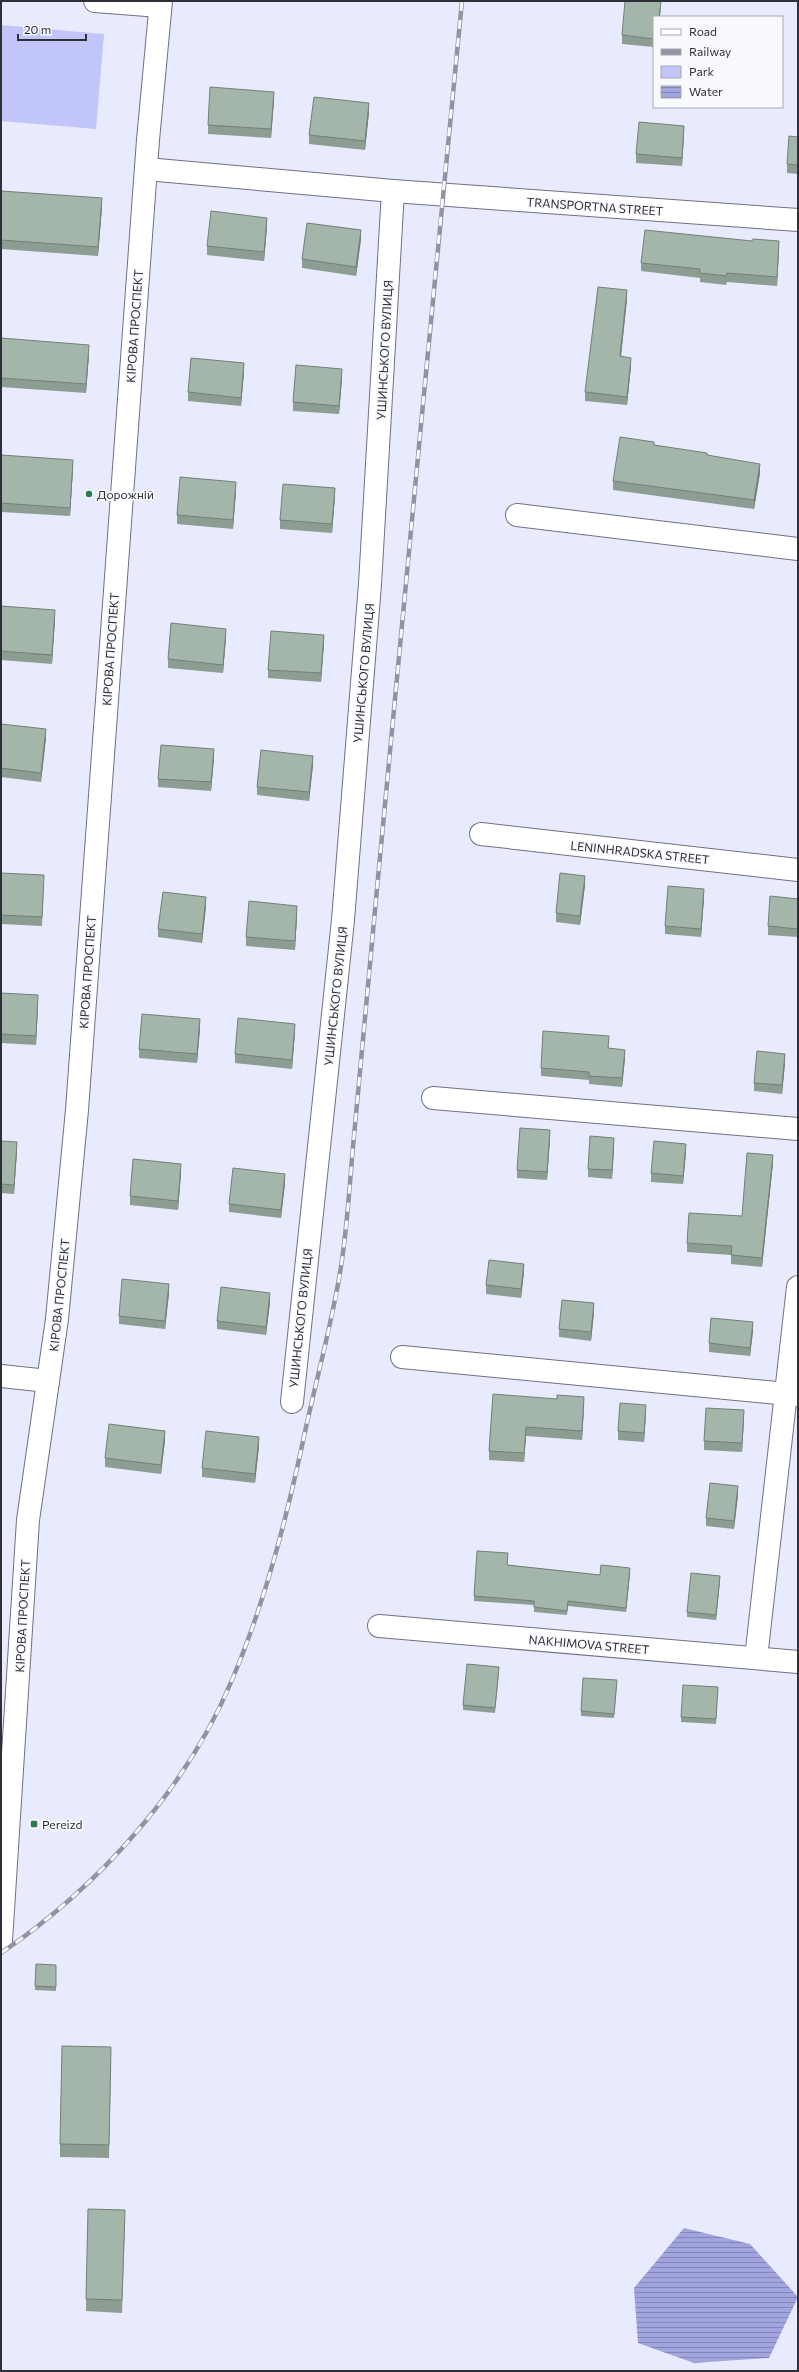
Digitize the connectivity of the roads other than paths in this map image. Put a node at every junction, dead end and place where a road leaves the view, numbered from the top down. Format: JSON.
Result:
{"nodes":[{"id":1,"x":95,"y":1,"type":"edge"},
{"id":2,"x":161,"y":4,"type":"edge"},
{"id":3,"x":146,"y":168,"type":"junction"},
{"id":4,"x":393,"y":191,"type":"junction"},
{"id":5,"x":798,"y":220,"type":"edge"},
{"id":6,"x":517,"y":515,"type":"dead end"},
{"id":7,"x":798,"y":549,"type":"edge"},
{"id":8,"x":481,"y":834,"type":"dead end"},
{"id":9,"x":798,"y":870,"type":"edge"},
{"id":10,"x":433,"y":1098,"type":"dead end"},
{"id":11,"x":798,"y":1129,"type":"edge"},
{"id":12,"x":798,"y":1287,"type":"edge"},
{"id":13,"x":402,"y":1357,"type":"dead end"},
{"id":14,"x":1,"y":1376,"type":"edge"},
{"id":15,"x":48,"y":1381,"type":"junction"},
{"id":16,"x":792,"y":1394,"type":"edge"},
{"id":17,"x":292,"y":1402,"type":"dead end"},
{"id":18,"x":379,"y":1626,"type":"dead end"},
{"id":19,"x":756,"y":1658,"type":"junction"},
{"id":20,"x":798,"y":1662,"type":"edge"},
{"id":21,"x":6,"y":1808,"type":"edge"},
{"id":22,"x":1,"y":1941,"type":"edge"}],
"edges":[{"from":1,"to":2,"type":"street"},
{"from":2,"to":3,"type":"street","name":"КІРОВА ПРОСПЕКТ"},
{"from":3,"to":4,"type":"street"},
{"from":3,"to":15,"type":"street","name":"КІРОВА ПРОСПЕКТ"},
{"from":4,"to":5,"type":"street","name":"TRANSPORTNA STREET"},
{"from":4,"to":17,"type":"street","name":"УШИНСЬКОГО ВУЛИЦЯ"},
{"from":6,"to":7,"type":"street"},
{"from":8,"to":9,"type":"street","name":"LENINHRADSKA STREET"},
{"from":10,"to":11,"type":"street"},
{"from":12,"to":16,"type":"street"},
{"from":13,"to":16,"type":"street"},
{"from":14,"to":15,"type":"street"},
{"from":15,"to":21,"type":"street","name":"КІРОВА ПРОСПЕКТ"},
{"from":16,"to":19,"type":"street"},
{"from":18,"to":19,"type":"street","name":"NAKHIMOVA STREET"},
{"from":19,"to":20,"type":"street","name":"NAKHIMOVA STREET"},
{"from":21,"to":22,"type":"street","name":"КІРОВА ПРОСПЕКТ"}]}
